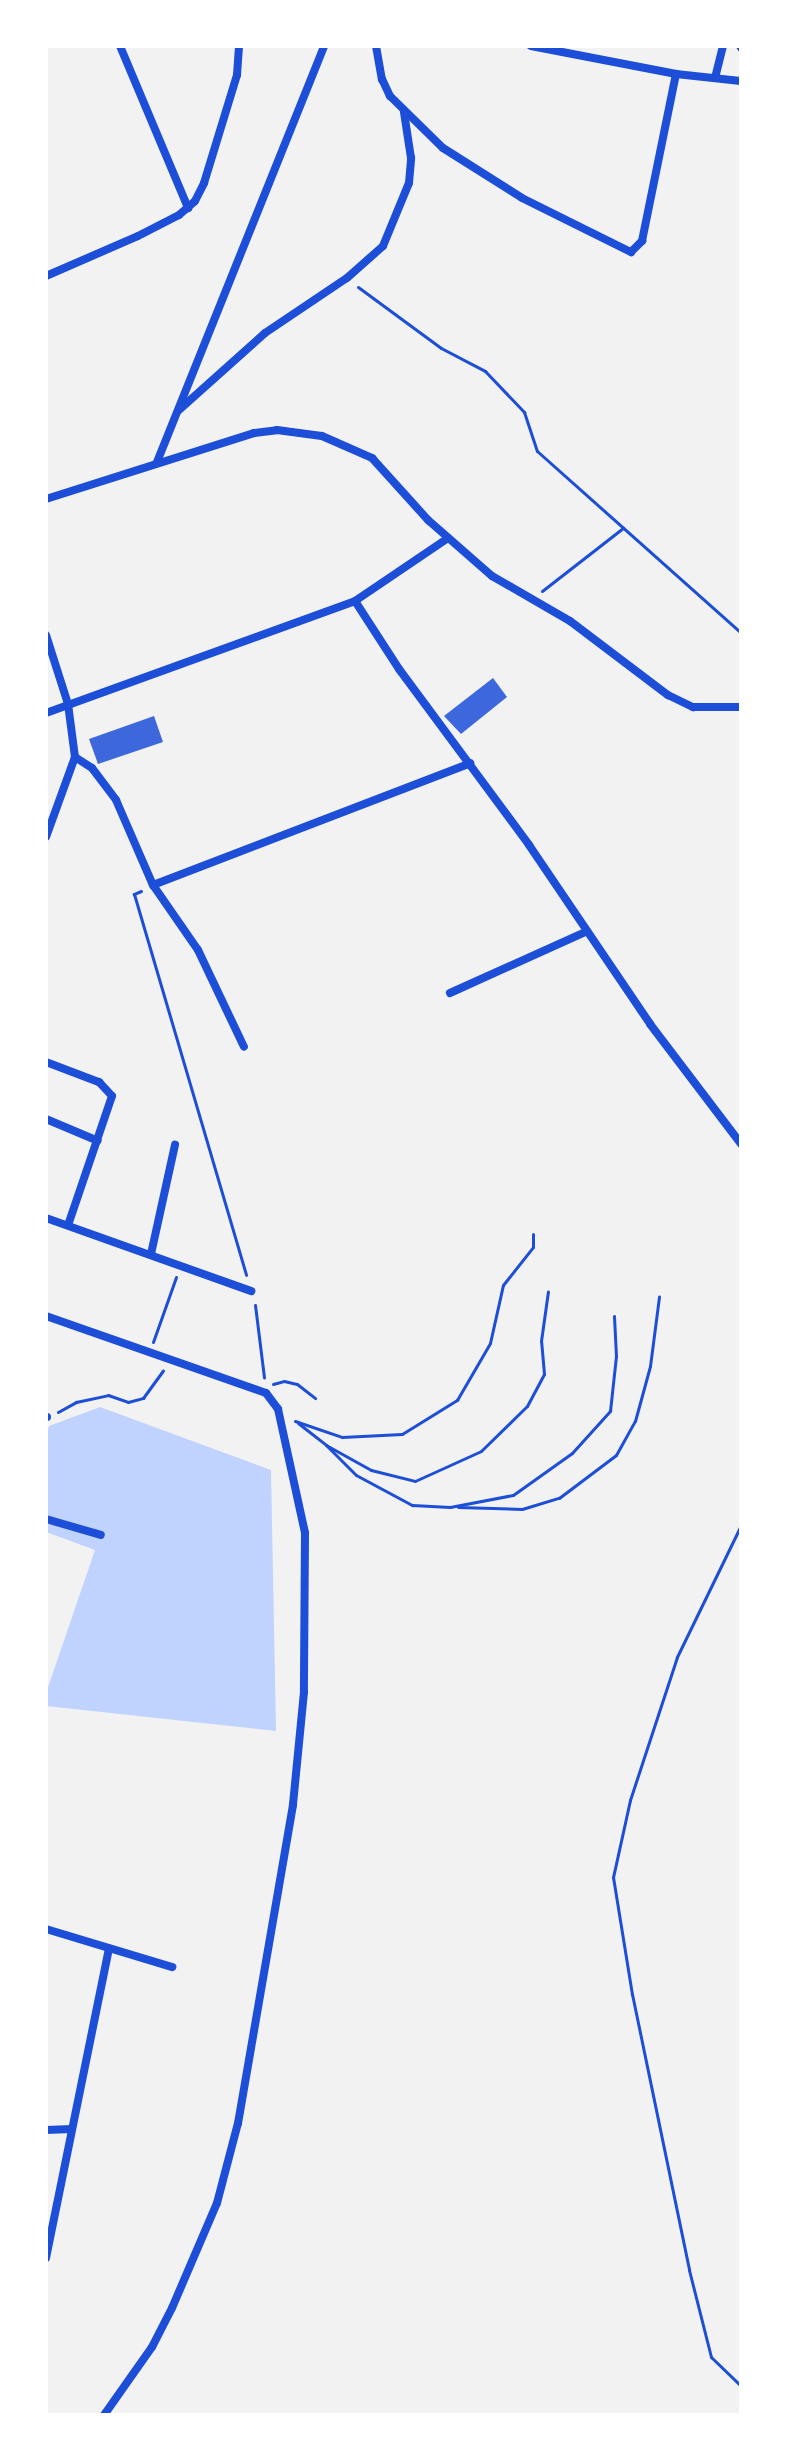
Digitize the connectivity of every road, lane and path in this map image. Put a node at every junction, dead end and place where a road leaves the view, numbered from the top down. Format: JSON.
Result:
{"nodes":[{"id":1,"x":120,"y":46,"type":"edge"},
{"id":2,"x":239,"y":46,"type":"edge"},
{"id":3,"x":324,"y":46,"type":"edge"},
{"id":4,"x":376,"y":46,"type":"edge"},
{"id":5,"x":531,"y":46,"type":"edge"},
{"id":6,"x":723,"y":46,"type":"edge"},
{"id":7,"x":676,"y":74,"type":"junction"},
{"id":8,"x":715,"y":78,"type":"junction"},
{"id":9,"x":741,"y":81,"type":"edge"},
{"id":10,"x":404,"y":112,"type":"junction"},
{"id":11,"x":188,"y":208,"type":"junction"},
{"id":12,"x":46,"y":276,"type":"edge"},
{"id":13,"x":347,"y":278,"type":"junction"},
{"id":14,"x":177,"y":412,"type":"junction"},
{"id":15,"x":157,"y":462,"type":"junction"},
{"id":16,"x":46,"y":499,"type":"edge"},
{"id":17,"x":623,"y":528,"type":"junction"},
{"id":18,"x":448,"y":538,"type":"junction"},
{"id":19,"x":529,"y":600,"type":"junction"},
{"id":20,"x":355,"y":601,"type":"junction"},
{"id":21,"x":741,"y":633,"type":"edge"},
{"id":22,"x":46,"y":635,"type":"edge"},
{"id":23,"x":68,"y":704,"type":"junction"},
{"id":24,"x":741,"y":707,"type":"edge"},
{"id":25,"x":46,"y":713,"type":"edge"},
{"id":26,"x":75,"y":757,"type":"junction"},
{"id":27,"x":470,"y":763,"type":"junction"},
{"id":28,"x":46,"y":837,"type":"edge"},
{"id":29,"x":153,"y":885,"type":"junction"},
{"id":30,"x":587,"y":931,"type":"junction"},
{"id":31,"x":450,"y":993,"type":"dead end"},
{"id":32,"x":244,"y":1047,"type":"dead end"},
{"id":33,"x":46,"y":1062,"type":"edge"},
{"id":34,"x":46,"y":1119,"type":"edge"},
{"id":35,"x":98,"y":1141,"type":"junction"},
{"id":36,"x":741,"y":1144,"type":"edge"},
{"id":37,"x":175,"y":1145,"type":"dead end"},
{"id":38,"x":46,"y":1218,"type":"edge"},
{"id":39,"x":68,"y":1225,"type":"junction"},
{"id":40,"x":533,"y":1234,"type":"dead end"},
{"id":41,"x":151,"y":1254,"type":"junction"},
{"id":42,"x":180,"y":1266,"type":"junction"},
{"id":43,"x":251,"y":1291,"type":"junction"},
{"id":44,"x":548,"y":1291,"type":"dead end"},
{"id":45,"x":659,"y":1297,"type":"dead end"},
{"id":46,"x":46,"y":1316,"type":"edge"},
{"id":47,"x":614,"y":1316,"type":"dead end"},
{"id":48,"x":149,"y":1353,"type":"junction"},
{"id":49,"x":169,"y":1359,"type":"junction"},
{"id":50,"x":266,"y":1393,"type":"junction"},
{"id":51,"x":315,"y":1398,"type":"dead end"},
{"id":52,"x":285,"y":1411,"type":"dead end"},
{"id":53,"x":47,"y":1417,"type":"edge"},
{"id":54,"x":295,"y":1421,"type":"junction"},
{"id":55,"x":326,"y":1445,"type":"junction"},
{"id":56,"x":450,"y":1507,"type":"junction"},
{"id":57,"x":46,"y":1519,"type":"edge"},
{"id":58,"x":741,"y":1525,"type":"edge"},
{"id":59,"x":101,"y":1535,"type":"dead end"},
{"id":60,"x":46,"y":1929,"type":"edge"},
{"id":61,"x":109,"y":1948,"type":"junction"},
{"id":62,"x":172,"y":1967,"type":"dead end"},
{"id":63,"x":72,"y":2129,"type":"junction"},
{"id":64,"x":46,"y":2130,"type":"edge"},
{"id":65,"x":46,"y":2258,"type":"edge"},
{"id":66,"x":741,"y":2386,"type":"edge"},
{"id":67,"x":104,"y":2415,"type":"edge"}],
"edges":[{"from":1,"to":11,"type":"street"},
{"from":2,"to":11,"type":"street"},
{"from":3,"to":14,"type":"street"},
{"from":4,"to":10,"type":"street"},
{"from":5,"to":7,"type":"street"},
{"from":6,"to":8,"type":"street"},
{"from":7,"to":8,"type":"street"},
{"from":7,"to":10,"type":"street"},
{"from":8,"to":9,"type":"street"},
{"from":10,"to":13,"type":"street"},
{"from":11,"to":12,"type":"street"},
{"from":13,"to":14,"type":"street"},
{"from":13,"to":17,"type":"path"},
{"from":14,"to":15,"type":"street"},
{"from":15,"to":16,"type":"street"},
{"from":15,"to":18,"type":"street"},
{"from":17,"to":19,"type":"path"},
{"from":17,"to":21,"type":"path"},
{"from":18,"to":19,"type":"street"},
{"from":18,"to":20,"type":"street"},
{"from":19,"to":24,"type":"street"},
{"from":20,"to":23,"type":"street"},
{"from":20,"to":27,"type":"street"},
{"from":22,"to":23,"type":"street"},
{"from":23,"to":25,"type":"street"},
{"from":23,"to":26,"type":"street"},
{"from":26,"to":28,"type":"street"},
{"from":26,"to":29,"type":"street"},
{"from":27,"to":29,"type":"street"},
{"from":27,"to":30,"type":"street"},
{"from":29,"to":32,"type":"street"},
{"from":29,"to":43,"type":"path"},
{"from":30,"to":31,"type":"street"},
{"from":30,"to":36,"type":"street"},
{"from":33,"to":35,"type":"street"},
{"from":34,"to":35,"type":"street"},
{"from":35,"to":39,"type":"street"},
{"from":37,"to":41,"type":"street"},
{"from":38,"to":39,"type":"street"},
{"from":39,"to":41,"type":"street"},
{"from":40,"to":54,"type":"path"},
{"from":41,"to":42,"type":"street"},
{"from":42,"to":43,"type":"street"},
{"from":42,"to":48,"type":"path"},
{"from":43,"to":50,"type":"path"},
{"from":44,"to":55,"type":"path"},
{"from":45,"to":56,"type":"path"},
{"from":46,"to":48,"type":"street"},
{"from":47,"to":56,"type":"path"},
{"from":48,"to":49,"type":"street"},
{"from":49,"to":50,"type":"street"},
{"from":49,"to":53,"type":"path"},
{"from":50,"to":51,"type":"path"},
{"from":50,"to":67,"type":"street"},
{"from":52,"to":54,"type":"path"},
{"from":54,"to":55,"type":"path"},
{"from":55,"to":56,"type":"path"},
{"from":57,"to":59,"type":"street"},
{"from":58,"to":66,"type":"path"},
{"from":60,"to":61,"type":"street"},
{"from":61,"to":62,"type":"street"},
{"from":61,"to":63,"type":"street"},
{"from":63,"to":64,"type":"street"},
{"from":63,"to":65,"type":"street"}]}
